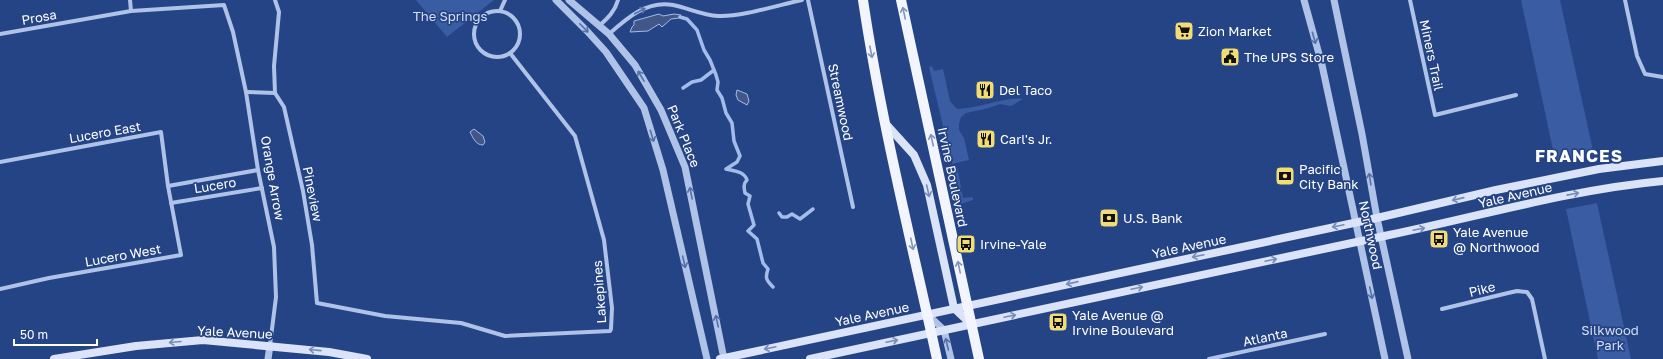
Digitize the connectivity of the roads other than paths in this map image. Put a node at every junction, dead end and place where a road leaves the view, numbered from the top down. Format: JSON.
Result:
{"nodes":[{"id":1,"x":130,"y":0,"type":"edge"},
{"id":2,"x":275,"y":0,"type":"edge"},
{"id":3,"x":505,"y":0,"type":"edge"},
{"id":4,"x":556,"y":0,"type":"edge"},
{"id":5,"x":569,"y":0,"type":"edge"},
{"id":6,"x":618,"y":0,"type":"edge"},
{"id":7,"x":802,"y":0,"type":"edge"},
{"id":8,"x":808,"y":0,"type":"edge"},
{"id":9,"x":863,"y":0,"type":"edge"},
{"id":10,"x":901,"y":0,"type":"edge"},
{"id":11,"x":1304,"y":0,"type":"edge"},
{"id":12,"x":1334,"y":0,"type":"edge"},
{"id":13,"x":1410,"y":0,"type":"edge"},
{"id":14,"x":1625,"y":0,"type":"edge"},
{"id":15,"x":224,"y":5,"type":"joint"},
{"id":16,"x":131,"y":10,"type":"junction"},
{"id":17,"x":500,"y":11,"type":"junction"},
{"id":18,"x":600,"y":25,"type":"junction"},
{"id":19,"x":0,"y":34,"type":"edge"},
{"id":20,"x":609,"y":34,"type":"junction"},
{"id":21,"x":510,"y":53,"type":"junction"},
{"id":22,"x":1663,"y":78,"type":"edge"},
{"id":23,"x":246,"y":92,"type":"junction"},
{"id":24,"x":275,"y":93,"type":"junction"},
{"id":25,"x":1516,"y":95,"type":"dead end"},
{"id":26,"x":886,"y":124,"type":"junction"},
{"id":27,"x":1663,"y":161,"type":"edge"},
{"id":28,"x":0,"y":162,"type":"edge"},
{"id":29,"x":258,"y":170,"type":"junction"},
{"id":30,"x":1663,"y":182,"type":"edge"},
{"id":31,"x":168,"y":186,"type":"junction"},
{"id":32,"x":262,"y":188,"type":"junction"},
{"id":33,"x":171,"y":203,"type":"junction"},
{"id":34,"x":853,"y":207,"type":"dead end"},
{"id":35,"x":1376,"y":218,"type":"junction"},
{"id":36,"x":1356,"y":222,"type":"junction"},
{"id":37,"x":1381,"y":237,"type":"junction"},
{"id":38,"x":1360,"y":241,"type":"junction"},
{"id":39,"x":0,"y":289,"type":"edge"},
{"id":40,"x":317,"y":303,"type":"joint"},
{"id":41,"x":967,"y":305,"type":"junction"},
{"id":42,"x":954,"y":308,"type":"junction"},
{"id":43,"x":1442,"y":309,"type":"dead end"},
{"id":44,"x":927,"y":314,"type":"junction"},
{"id":45,"x":971,"y":324,"type":"junction"},
{"id":46,"x":944,"y":330,"type":"junction"},
{"id":47,"x":931,"y":333,"type":"junction"},
{"id":48,"x":1324,"y":334,"type":"dead end"},
{"id":49,"x":270,"y":345,"type":"junction"},
{"id":50,"x":54,"y":359,"type":"edge"},
{"id":51,"x":268,"y":359,"type":"edge"},
{"id":52,"x":367,"y":359,"type":"edge"},
{"id":53,"x":707,"y":359,"type":"edge"},
{"id":54,"x":723,"y":359,"type":"edge"},
{"id":55,"x":810,"y":359,"type":"edge"},
{"id":56,"x":937,"y":359,"type":"edge"},
{"id":57,"x":951,"y":359,"type":"edge"},
{"id":58,"x":979,"y":359,"type":"edge"},
{"id":59,"x":1210,"y":359,"type":"edge"},
{"id":60,"x":1385,"y":359,"type":"edge"},
{"id":61,"x":1408,"y":359,"type":"edge"},
{"id":62,"x":1545,"y":359,"type":"edge"}],
"edges":[{"from":1,"to":16,"type":"street"},
{"from":2,"to":24,"type":"street","name":"Pineview"},
{"from":3,"to":17,"type":"street"},
{"from":4,"to":53,"type":"street","one_way":true},
{"from":5,"to":18,"type":"street","name":"Park Place"},
{"from":6,"to":18,"type":"street"},
{"from":20,"to":7,"type":"street","one_way":true},
{"from":8,"to":34,"type":"street","name":"Streamwood"},
{"from":9,"to":26,"type":"main road","one_way":true},
{"from":41,"to":10,"type":"main road","name":"Irvine Boulevard","one_way":true},
{"from":11,"to":36,"type":"street","name":"Northwood","one_way":true},
{"from":35,"to":12,"type":"street","name":"Northwood","one_way":true},
{"from":13,"to":25,"type":"street","name":"Miners Trail"},
{"from":14,"to":22,"type":"street"},
{"from":15,"to":16,"type":"street","name":"Prosa"},
{"from":15,"to":23,"type":"street","name":"Orange Arrow"},
{"from":16,"to":19,"type":"street","name":"Prosa"},
{"from":17,"to":21,"type":"street"},
{"from":17,"to":21,"type":"street"},
{"from":18,"to":20,"type":"street","name":"Park Place"},
{"from":54,"to":20,"type":"street","name":"Park Place","one_way":true},
{"from":21,"to":40,"type":"street","name":"Lakepines"},
{"from":23,"to":24,"type":"street"},
{"from":23,"to":29,"type":"street","name":"Orange Arrow"},
{"from":24,"to":40,"type":"street","name":"Pineview"},
{"from":26,"to":42,"type":"main road","one_way":true},
{"from":26,"to":44,"type":"main road","one_way":true},
{"from":27,"to":35,"type":"main road","name":"Yale Avenue","one_way":true},
{"from":28,"to":31,"type":"street","name":"Lucero East"},
{"from":29,"to":31,"type":"street","name":"Lucero"},
{"from":29,"to":32,"type":"street","name":"Orange Arrow"},
{"from":37,"to":30,"type":"main road","name":"Yale Avenue","one_way":true},
{"from":31,"to":33,"type":"street","name":"Lucero West"},
{"from":32,"to":33,"type":"street","name":"Lucero"},
{"from":32,"to":49,"type":"street","name":"Orange Arrow"},
{"from":33,"to":39,"type":"street","name":"Lucero West"},
{"from":35,"to":36,"type":"main road","name":"Yale Avenue"},
{"from":35,"to":37,"type":"street","name":"Northwood"},
{"from":36,"to":38,"type":"street","name":"Northwood"},
{"from":36,"to":41,"type":"main road","name":"Yale Avenue","one_way":true},
{"from":37,"to":38,"type":"main road","name":"Yale Avenue"},
{"from":37,"to":61,"type":"street","name":"Northwood"},
{"from":45,"to":38,"type":"main road","name":"Yale Avenue","one_way":true},
{"from":38,"to":60,"type":"street","name":"Northwood","one_way":true},
{"from":41,"to":42,"type":"main road","name":"Yale Avenue"},
{"from":41,"to":45,"type":"main road","name":"Irvine Boulevard"},
{"from":42,"to":44,"type":"main road","name":"Yale Avenue"},
{"from":42,"to":45,"type":"main road"},
{"from":43,"to":62,"type":"street","name":"Pike"},
{"from":44,"to":46,"type":"street"},
{"from":44,"to":47,"type":"main road"},
{"from":44,"to":54,"type":"main road","name":"Yale Avenue","one_way":true},
{"from":45,"to":46,"type":"main road","name":"Yale Avenue"},
{"from":45,"to":58,"type":"main road","name":"Irvine Boulevard"},
{"from":46,"to":47,"type":"main road","name":"Yale Avenue"},
{"from":57,"to":46,"type":"street","one_way":true},
{"from":55,"to":47,"type":"main road","name":"Yale Avenue","one_way":true},
{"from":47,"to":56,"type":"main road"},
{"from":48,"to":59,"type":"street","name":"Atlanta"},
{"from":49,"to":50,"type":"main road","name":"Yale Avenue","one_way":true},
{"from":49,"to":51,"type":"street","name":"Orange Arrow"},
{"from":52,"to":49,"type":"main road","name":"Yale Avenue","one_way":true}]}
